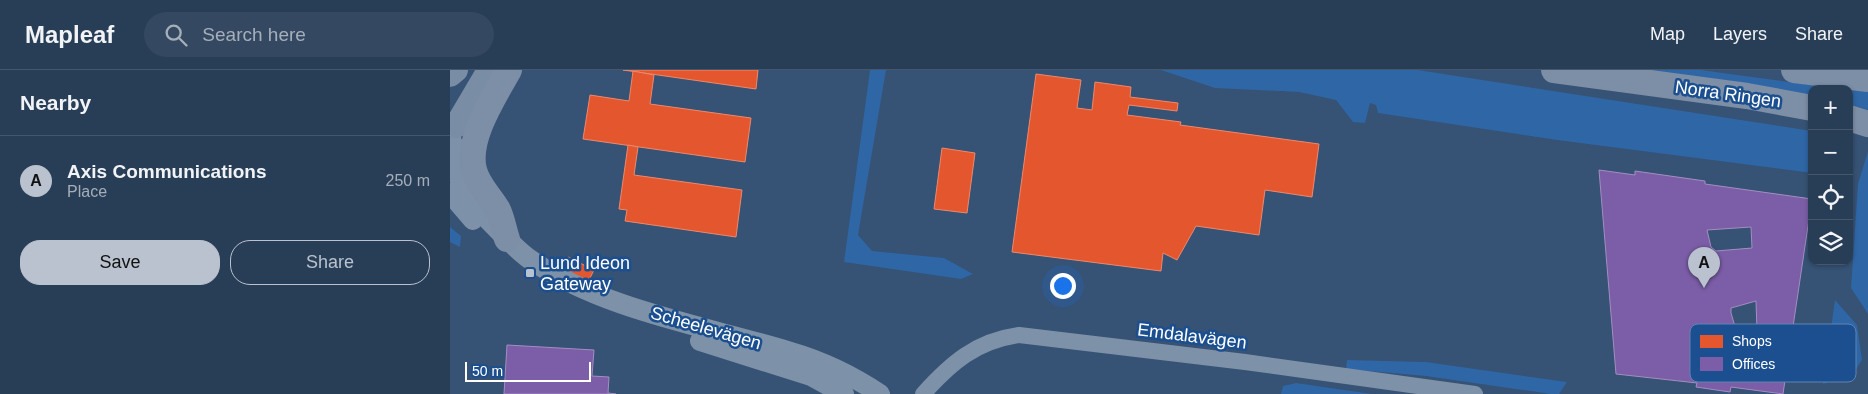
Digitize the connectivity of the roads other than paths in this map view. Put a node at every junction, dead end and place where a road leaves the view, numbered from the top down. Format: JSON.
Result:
{"nodes":[{"id":1,"x":456,"y":70,"type":"edge"},
{"id":2,"x":489,"y":70,"type":"edge"},
{"id":3,"x":509,"y":70,"type":"edge"},
{"id":4,"x":1554,"y":70,"type":"edge"},
{"id":5,"x":1794,"y":70,"type":"edge"},
{"id":6,"x":450,"y":75,"type":"edge"},
{"id":7,"x":1868,"y":79,"type":"edge"},
{"id":8,"x":1808,"y":107,"type":"edge"},
{"id":9,"x":1853,"y":119,"type":"edge"},
{"id":10,"x":1868,"y":124,"type":"edge"},
{"id":11,"x":452,"y":129,"type":"edge"},
{"id":12,"x":450,"y":193,"type":"edge"},
{"id":13,"x":507,"y":239,"type":"junction"},
{"id":14,"x":844,"y":394,"type":"edge"},
{"id":15,"x":880,"y":394,"type":"edge"},
{"id":16,"x":922,"y":394,"type":"edge"},
{"id":17,"x":1475,"y":394,"type":"edge"}],
"edges":[{"from":1,"to":6,"type":"main road"},
{"from":2,"to":11,"type":"main road"},
{"from":3,"to":13,"type":"main road"},
{"from":4,"to":8,"type":"main road","name":"Norra Ringen"},
{"from":5,"to":7,"type":"main road","name":"Norra Ringen"},
{"from":9,"to":10,"type":"main road"},
{"from":11,"to":13,"type":"street","name":"Scheelevägen"},
{"from":12,"to":14,"type":"street","name":"Scheelevägen"},
{"from":13,"to":15,"type":"street","name":"Scheelevägen"},
{"from":16,"to":17,"type":"street","name":"Emdalavägen"}]}
